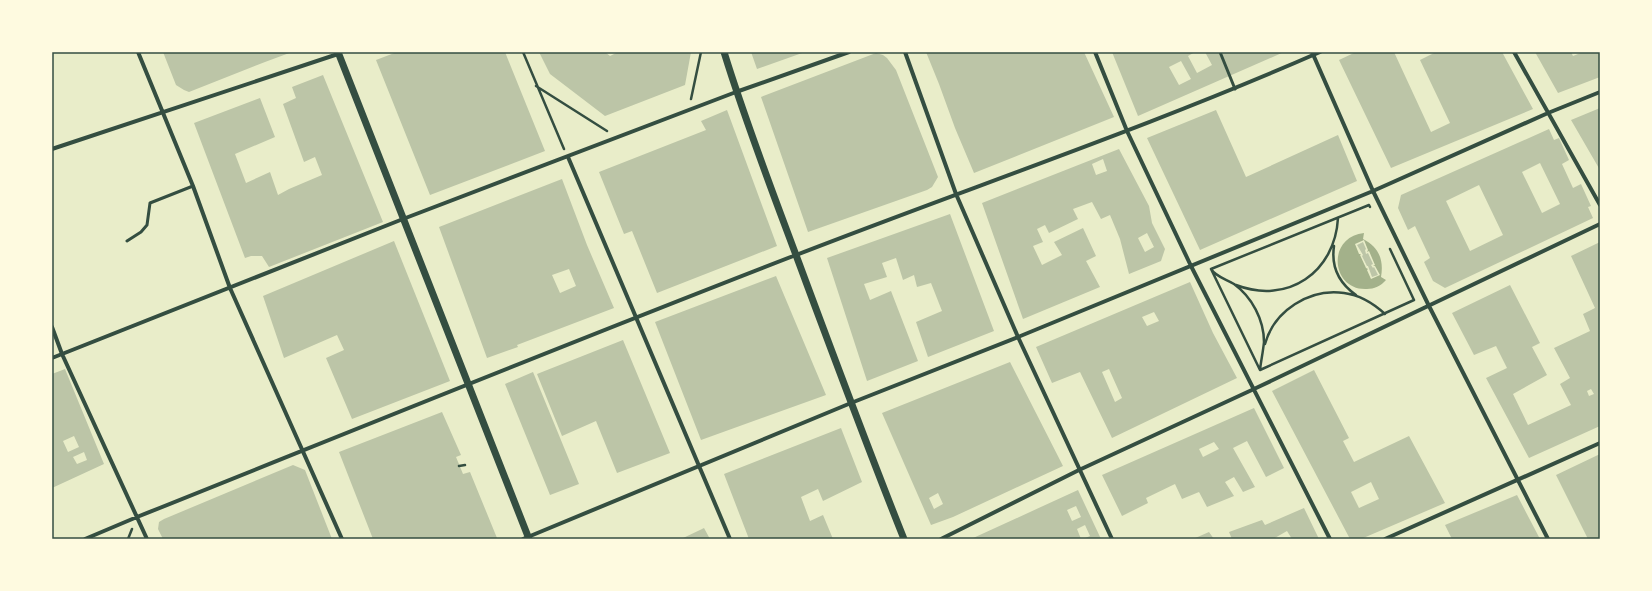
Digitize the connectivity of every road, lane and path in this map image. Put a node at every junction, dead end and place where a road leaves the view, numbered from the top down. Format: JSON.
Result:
{"nodes":[{"id":1,"x":138,"y":52,"type":"edge"},
{"id":2,"x":523,"y":52,"type":"edge"},
{"id":3,"x":701,"y":52,"type":"edge"},
{"id":4,"x":724,"y":52,"type":"edge"},
{"id":5,"x":849,"y":52,"type":"edge"},
{"id":6,"x":905,"y":52,"type":"edge"},
{"id":7,"x":1095,"y":52,"type":"edge"},
{"id":8,"x":1220,"y":52,"type":"edge"},
{"id":9,"x":1320,"y":52,"type":"edge"},
{"id":10,"x":1514,"y":52,"type":"edge"},
{"id":11,"x":338,"y":53,"type":"edge"},
{"id":12,"x":1313,"y":53,"type":"edge"},
{"id":13,"x":536,"y":86,"type":"junction"},
{"id":14,"x":1235,"y":89,"type":"junction"},
{"id":15,"x":736,"y":92,"type":"junction"},
{"id":16,"x":1600,"y":92,"type":"edge"},
{"id":17,"x":698,"y":96,"type":"dead end"},
{"id":18,"x":691,"y":99,"type":"junction"},
{"id":19,"x":684,"y":101,"type":"dead end"},
{"id":20,"x":162,"y":112,"type":"junction"},
{"id":21,"x":1548,"y":113,"type":"junction"},
{"id":22,"x":612,"y":129,"type":"dead end"},
{"id":23,"x":1127,"y":131,"type":"junction"},
{"id":24,"x":52,"y":149,"type":"edge"},
{"id":25,"x":568,"y":157,"type":"junction"},
{"id":26,"x":193,"y":186,"type":"junction"},
{"id":27,"x":1373,"y":192,"type":"junction"},
{"id":28,"x":956,"y":194,"type":"junction"},
{"id":29,"x":1600,"y":205,"type":"edge"},
{"id":30,"x":1372,"y":212,"type":"dead end"},
{"id":31,"x":1338,"y":217,"type":"junction"},
{"id":32,"x":403,"y":219,"type":"junction"},
{"id":33,"x":1600,"y":224,"type":"edge"},
{"id":34,"x":127,"y":241,"type":"dead end"},
{"id":35,"x":1334,"y":242,"type":"junction"},
{"id":36,"x":1388,"y":246,"type":"dead end"},
{"id":37,"x":796,"y":255,"type":"junction"},
{"id":38,"x":1192,"y":266,"type":"junction"},
{"id":39,"x":1211,"y":269,"type":"junction"},
{"id":40,"x":1234,"y":284,"type":"junction"},
{"id":41,"x":230,"y":288,"type":"junction"},
{"id":42,"x":1365,"y":300,"type":"junction"},
{"id":43,"x":1429,"y":306,"type":"junction"},
{"id":44,"x":1385,"y":314,"type":"junction"},
{"id":45,"x":636,"y":318,"type":"junction"},
{"id":46,"x":52,"y":327,"type":"edge"},
{"id":47,"x":1018,"y":337,"type":"junction"},
{"id":48,"x":1263,"y":352,"type":"junction"},
{"id":49,"x":62,"y":354,"type":"junction"},
{"id":50,"x":52,"y":358,"type":"edge"},
{"id":51,"x":1260,"y":370,"type":"junction"},
{"id":52,"x":468,"y":386,"type":"junction"},
{"id":53,"x":1254,"y":389,"type":"junction"},
{"id":54,"x":851,"y":403,"type":"junction"},
{"id":55,"x":1600,"y":443,"type":"edge"},
{"id":56,"x":302,"y":451,"type":"junction"},
{"id":57,"x":465,"y":464,"type":"dead end"},
{"id":58,"x":459,"y":466,"type":"dead end"},
{"id":59,"x":699,"y":467,"type":"junction"},
{"id":60,"x":1079,"y":470,"type":"junction"},
{"id":61,"x":1518,"y":480,"type":"junction"},
{"id":62,"x":137,"y":516,"type":"junction"},
{"id":63,"x":134,"y":525,"type":"dead end"},
{"id":64,"x":526,"y":538,"type":"edge"},
{"id":65,"x":85,"y":539,"type":"edge"},
{"id":66,"x":128,"y":539,"type":"edge"},
{"id":67,"x":147,"y":539,"type":"edge"},
{"id":68,"x":342,"y":539,"type":"edge"},
{"id":69,"x":730,"y":539,"type":"edge"},
{"id":70,"x":904,"y":539,"type":"edge"},
{"id":71,"x":941,"y":539,"type":"edge"},
{"id":72,"x":1112,"y":539,"type":"edge"},
{"id":73,"x":1330,"y":539,"type":"edge"},
{"id":74,"x":1385,"y":539,"type":"edge"},
{"id":75,"x":1548,"y":539,"type":"edge"}],
"edges":[{"from":1,"to":20,"type":"street"},
{"from":2,"to":13,"type":"path"},
{"from":3,"to":18,"type":"path"},
{"from":4,"to":15,"type":"street"},
{"from":5,"to":15,"type":"street"},
{"from":6,"to":28,"type":"street"},
{"from":7,"to":23,"type":"street"},
{"from":8,"to":14,"type":"lane"},
{"from":9,"to":12,"type":"street"},
{"from":10,"to":21,"type":"street"},
{"from":11,"to":20,"type":"street"},
{"from":11,"to":32,"type":"street"},
{"from":12,"to":14,"type":"street"},
{"from":12,"to":27,"type":"street"},
{"from":13,"to":22,"type":"path"},
{"from":13,"to":25,"type":"path"},
{"from":14,"to":23,"type":"street"},
{"from":15,"to":25,"type":"street"},
{"from":15,"to":37,"type":"street"},
{"from":16,"to":21,"type":"street"},
{"from":17,"to":18,"type":"path"},
{"from":18,"to":19,"type":"path"},
{"from":20,"to":24,"type":"street"},
{"from":20,"to":26,"type":"street"},
{"from":21,"to":27,"type":"street"},
{"from":21,"to":29,"type":"street"},
{"from":23,"to":28,"type":"street"},
{"from":23,"to":38,"type":"street"},
{"from":25,"to":32,"type":"street"},
{"from":25,"to":45,"type":"street"},
{"from":26,"to":34,"type":"lane"},
{"from":26,"to":41,"type":"street"},
{"from":27,"to":38,"type":"street"},
{"from":27,"to":43,"type":"street"},
{"from":28,"to":37,"type":"street"},
{"from":28,"to":47,"type":"street"},
{"from":30,"to":31,"type":"path"},
{"from":31,"to":35,"type":"path"},
{"from":31,"to":39,"type":"path"},
{"from":32,"to":41,"type":"street"},
{"from":32,"to":52,"type":"street"},
{"from":33,"to":43,"type":"street"},
{"from":35,"to":40,"type":"path"},
{"from":35,"to":42,"type":"path"},
{"from":36,"to":44,"type":"path"},
{"from":37,"to":45,"type":"street"},
{"from":37,"to":54,"type":"street"},
{"from":38,"to":47,"type":"street"},
{"from":38,"to":53,"type":"street"},
{"from":39,"to":40,"type":"path"},
{"from":39,"to":51,"type":"path"},
{"from":40,"to":48,"type":"path"},
{"from":41,"to":49,"type":"street"},
{"from":41,"to":56,"type":"street"},
{"from":42,"to":44,"type":"path"},
{"from":42,"to":48,"type":"path"},
{"from":43,"to":53,"type":"street"},
{"from":43,"to":61,"type":"street"},
{"from":44,"to":51,"type":"path"},
{"from":45,"to":52,"type":"street"},
{"from":45,"to":59,"type":"street"},
{"from":46,"to":49,"type":"street"},
{"from":47,"to":54,"type":"street"},
{"from":47,"to":60,"type":"street"},
{"from":48,"to":51,"type":"path"},
{"from":49,"to":50,"type":"street"},
{"from":49,"to":62,"type":"street"},
{"from":52,"to":56,"type":"street"},
{"from":52,"to":64,"type":"street"},
{"from":53,"to":60,"type":"street"},
{"from":53,"to":73,"type":"street"},
{"from":54,"to":59,"type":"street"},
{"from":54,"to":70,"type":"street"},
{"from":55,"to":61,"type":"street"},
{"from":56,"to":62,"type":"street"},
{"from":56,"to":68,"type":"street"},
{"from":57,"to":58,"type":"path"},
{"from":59,"to":64,"type":"street"},
{"from":59,"to":69,"type":"street"},
{"from":60,"to":71,"type":"street"},
{"from":60,"to":72,"type":"street"},
{"from":61,"to":74,"type":"street"},
{"from":61,"to":75,"type":"street"},
{"from":62,"to":65,"type":"street"},
{"from":62,"to":67,"type":"street"},
{"from":63,"to":66,"type":"path"}]}
